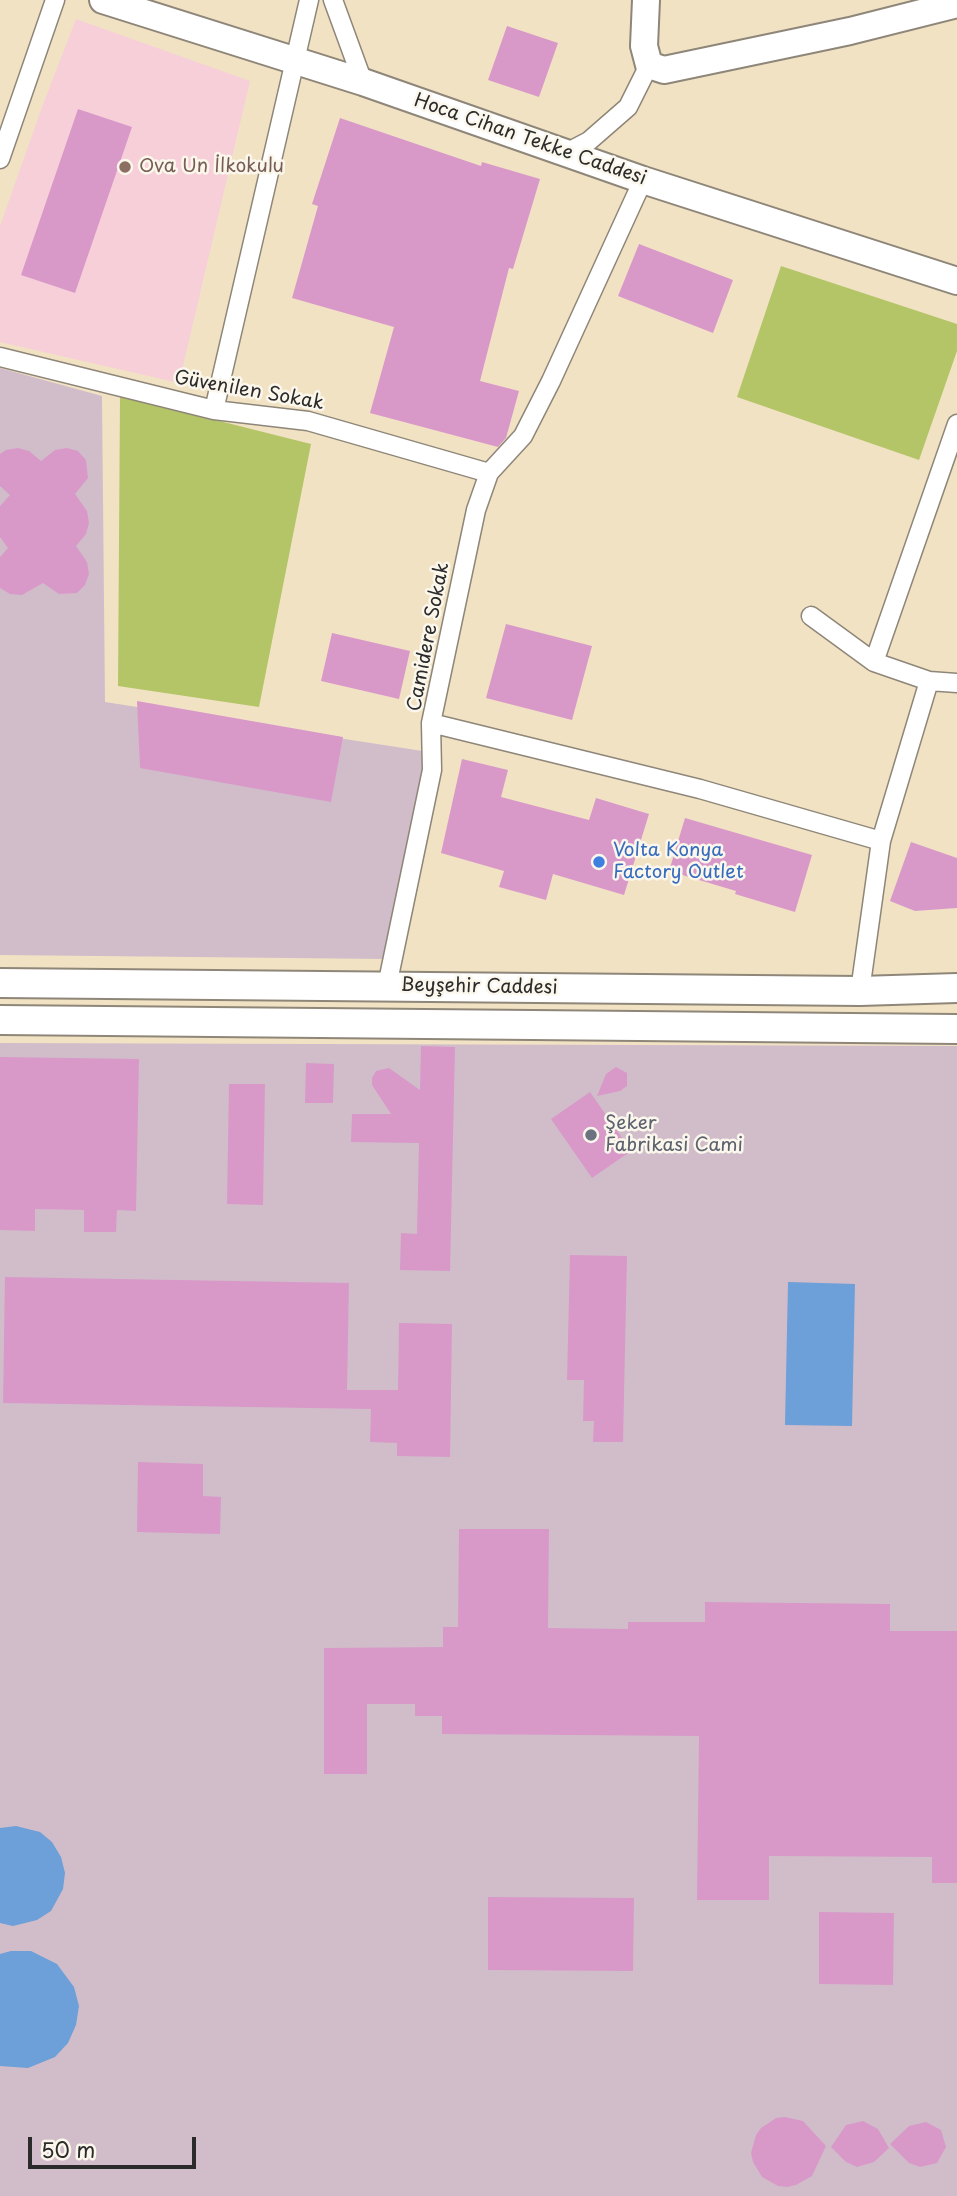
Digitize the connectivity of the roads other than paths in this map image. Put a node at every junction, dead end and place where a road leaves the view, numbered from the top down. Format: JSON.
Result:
{"nodes":[{"id":1,"x":55,"y":0,"type":"edge"},
{"id":2,"x":309,"y":0,"type":"edge"},
{"id":3,"x":333,"y":0,"type":"edge"},
{"id":4,"x":646,"y":0,"type":"edge"},
{"id":5,"x":114,"y":2,"type":"edge"},
{"id":6,"x":957,"y":4,"type":"edge"},
{"id":7,"x":296,"y":61,"type":"junction"},
{"id":8,"x":649,"y":65,"type":"junction"},
{"id":9,"x":363,"y":82,"type":"junction"},
{"id":10,"x":566,"y":153,"type":"junction"},
{"id":11,"x":0,"y":159,"type":"edge"},
{"id":12,"x":643,"y":180,"type":"junction"},
{"id":13,"x":957,"y":281,"type":"edge"},
{"id":14,"x":0,"y":357,"type":"edge"},
{"id":15,"x":214,"y":410,"type":"junction"},
{"id":16,"x":957,"y":424,"type":"edge"},
{"id":17,"x":489,"y":473,"type":"junction"},
{"id":18,"x":811,"y":616,"type":"dead end"},
{"id":19,"x":874,"y":662,"type":"junction"},
{"id":20,"x":929,"y":681,"type":"junction"},
{"id":21,"x":957,"y":683,"type":"edge"},
{"id":22,"x":431,"y":723,"type":"junction"},
{"id":23,"x":881,"y":841,"type":"junction"},
{"id":24,"x":0,"y":983,"type":"edge"},
{"id":25,"x":387,"y":986,"type":"junction"},
{"id":26,"x":957,"y":988,"type":"edge"},
{"id":27,"x":860,"y":991,"type":"junction"},
{"id":28,"x":0,"y":1020,"type":"edge"},
{"id":29,"x":957,"y":1028,"type":"edge"}],
"edges":[{"from":1,"to":11,"type":"street"},
{"from":2,"to":7,"type":"street"},
{"from":3,"to":9,"type":"street"},
{"from":4,"to":8,"type":"street"},
{"from":5,"to":7,"type":"street","name":"Hoca Cihan Tekke Caddesi"},
{"from":6,"to":8,"type":"street"},
{"from":7,"to":9,"type":"street","name":"Hoca Cihan Tekke Caddesi"},
{"from":7,"to":15,"type":"street"},
{"from":8,"to":10,"type":"street"},
{"from":9,"to":10,"type":"street","name":"Hoca Cihan Tekke Caddesi"},
{"from":10,"to":12,"type":"street","name":"Hoca Cihan Tekke Caddesi"},
{"from":12,"to":13,"type":"street","name":"Hoca Cihan Tekke Caddesi"},
{"from":12,"to":17,"type":"street","name":"Camidere Sokak"},
{"from":14,"to":15,"type":"street","name":"Güvenilen Sokak"},
{"from":15,"to":17,"type":"street","name":"Güvenilen Sokak"},
{"from":16,"to":19,"type":"street"},
{"from":17,"to":22,"type":"street","name":"Camidere Sokak"},
{"from":18,"to":19,"type":"street"},
{"from":19,"to":20,"type":"street"},
{"from":20,"to":21,"type":"street"},
{"from":20,"to":23,"type":"street"},
{"from":22,"to":23,"type":"street","name":"Camidere Sokak"},
{"from":22,"to":25,"type":"street"},
{"from":23,"to":27,"type":"street"},
{"from":24,"to":25,"type":"main road","name":"Beyşehir Caddesi"},
{"from":25,"to":27,"type":"main road","name":"Beyşehir Caddesi"},
{"from":26,"to":27,"type":"main road","name":"Beyşehir Caddesi"},
{"from":28,"to":29,"type":"main road","name":"Beyşehir Caddesi"}]}
